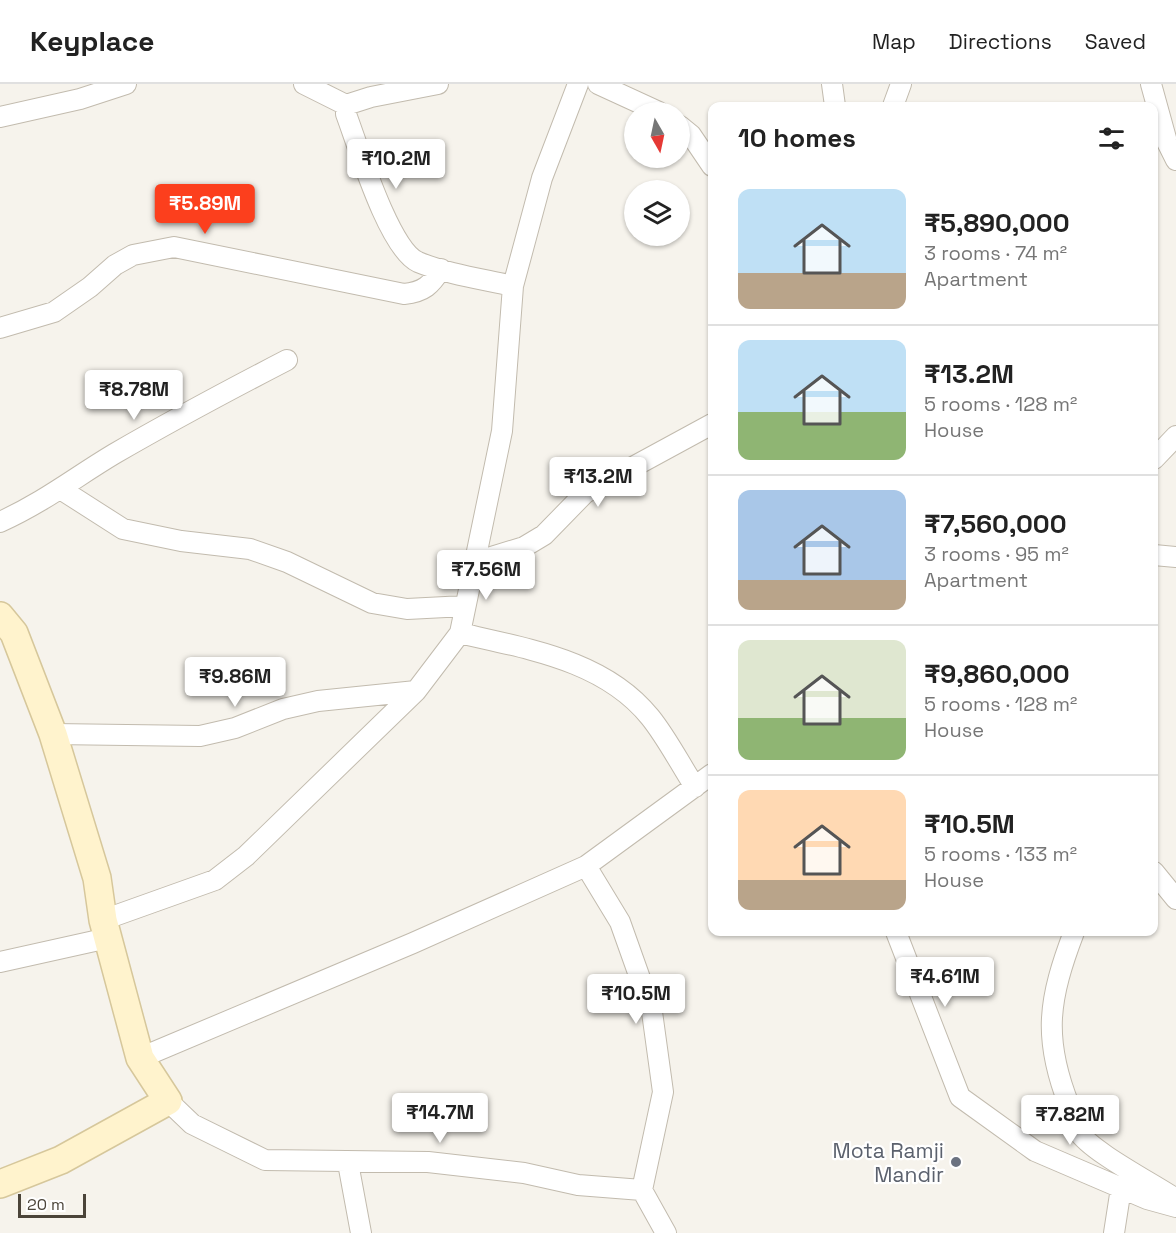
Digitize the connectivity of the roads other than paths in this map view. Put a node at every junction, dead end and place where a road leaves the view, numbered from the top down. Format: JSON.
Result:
{"nodes":[{"id":1,"x":126,"y":84,"type":"edge"},
{"id":2,"x":304,"y":84,"type":"edge"},
{"id":3,"x":438,"y":84,"type":"edge"},
{"id":4,"x":578,"y":84,"type":"edge"},
{"id":5,"x":598,"y":84,"type":"edge"},
{"id":6,"x":832,"y":84,"type":"edge"},
{"id":7,"x":901,"y":84,"type":"edge"},
{"id":8,"x":1150,"y":84,"type":"edge"},
{"id":9,"x":637,"y":102,"type":"edge"},
{"id":10,"x":834,"y":102,"type":"edge"},
{"id":11,"x":894,"y":102,"type":"edge"},
{"id":12,"x":1155,"y":102,"type":"edge"},
{"id":13,"x":346,"y":105,"type":"junction"},
{"id":14,"x":1158,"y":111,"type":"edge"},
{"id":15,"x":0,"y":117,"type":"edge"},
{"id":16,"x":690,"y":134,"type":"edge"},
{"id":17,"x":708,"y":160,"type":"edge"},
{"id":18,"x":1176,"y":160,"type":"edge"},
{"id":19,"x":441,"y":269,"type":"junction"},
{"id":20,"x":513,"y":286,"type":"junction"},
{"id":21,"x":0,"y":328,"type":"edge"},
{"id":22,"x":287,"y":360,"type":"dead end"},
{"id":23,"x":708,"y":426,"type":"edge"},
{"id":24,"x":1176,"y":436,"type":"edge"},
{"id":25,"x":1158,"y":455,"type":"edge"},
{"id":26,"x":62,"y":490,"type":"junction"},
{"id":27,"x":0,"y":522,"type":"edge"},
{"id":28,"x":1158,"y":555,"type":"edge"},
{"id":29,"x":1176,"y":556,"type":"edge"},
{"id":30,"x":475,"y":562,"type":"junction"},
{"id":31,"x":465,"y":606,"type":"junction"},
{"id":32,"x":0,"y":616,"type":"edge"},
{"id":33,"x":460,"y":633,"type":"junction"},
{"id":34,"x":416,"y":691,"type":"junction"},
{"id":35,"x":52,"y":734,"type":"junction"},
{"id":36,"x":708,"y":777,"type":"edge"},
{"id":37,"x":695,"y":787,"type":"junction"},
{"id":38,"x":586,"y":866,"type":"junction"},
{"id":39,"x":1158,"y":877,"type":"edge"},
{"id":40,"x":1176,"y":899,"type":"edge"},
{"id":41,"x":105,"y":929,"type":"junction"},
{"id":42,"x":898,"y":936,"type":"edge"},
{"id":43,"x":1073,"y":936,"type":"edge"},
{"id":44,"x":0,"y":962,"type":"edge"},
{"id":45,"x":140,"y":1058,"type":"junction"},
{"id":46,"x":168,"y":1101,"type":"junction"},
{"id":47,"x":348,"y":1163,"type":"junction"},
{"id":48,"x":0,"y":1184,"type":"edge"},
{"id":49,"x":1121,"y":1188,"type":"junction"},
{"id":50,"x":642,"y":1190,"type":"junction"},
{"id":51,"x":1176,"y":1199,"type":"edge"},
{"id":52,"x":1176,"y":1207,"type":"edge"},
{"id":53,"x":361,"y":1233,"type":"edge"},
{"id":54,"x":666,"y":1233,"type":"edge"},
{"id":55,"x":1114,"y":1233,"type":"edge"}],
"edges":[{"from":1,"to":15,"type":"street"},
{"from":2,"to":13,"type":"street"},
{"from":3,"to":13,"type":"street"},
{"from":4,"to":20,"type":"street"},
{"from":5,"to":9,"type":"street"},
{"from":6,"to":10,"type":"street"},
{"from":7,"to":11,"type":"street"},
{"from":8,"to":12,"type":"street"},
{"from":13,"to":19,"type":"street"},
{"from":14,"to":18,"type":"street"},
{"from":16,"to":17,"type":"street"},
{"from":19,"to":20,"type":"street"},
{"from":19,"to":21,"type":"street"},
{"from":20,"to":30,"type":"street"},
{"from":22,"to":26,"type":"street"},
{"from":23,"to":30,"type":"street"},
{"from":24,"to":25,"type":"street"},
{"from":26,"to":27,"type":"street"},
{"from":26,"to":31,"type":"street"},
{"from":28,"to":29,"type":"street"},
{"from":30,"to":31,"type":"street"},
{"from":31,"to":33,"type":"street"},
{"from":32,"to":35,"type":"street"},
{"from":33,"to":34,"type":"street"},
{"from":33,"to":37,"type":"street"},
{"from":34,"to":35,"type":"street"},
{"from":34,"to":41,"type":"street"},
{"from":35,"to":41,"type":"street"},
{"from":36,"to":37,"type":"street"},
{"from":37,"to":38,"type":"street"},
{"from":38,"to":45,"type":"street"},
{"from":38,"to":50,"type":"street"},
{"from":39,"to":40,"type":"street"},
{"from":41,"to":44,"type":"street"},
{"from":41,"to":45,"type":"street"},
{"from":42,"to":49,"type":"street"},
{"from":43,"to":51,"type":"street"},
{"from":45,"to":46,"type":"street"},
{"from":46,"to":47,"type":"street"},
{"from":46,"to":48,"type":"street"},
{"from":47,"to":50,"type":"street"},
{"from":47,"to":53,"type":"street"},
{"from":49,"to":52,"type":"street"},
{"from":49,"to":55,"type":"street"},
{"from":50,"to":54,"type":"street"}]}
